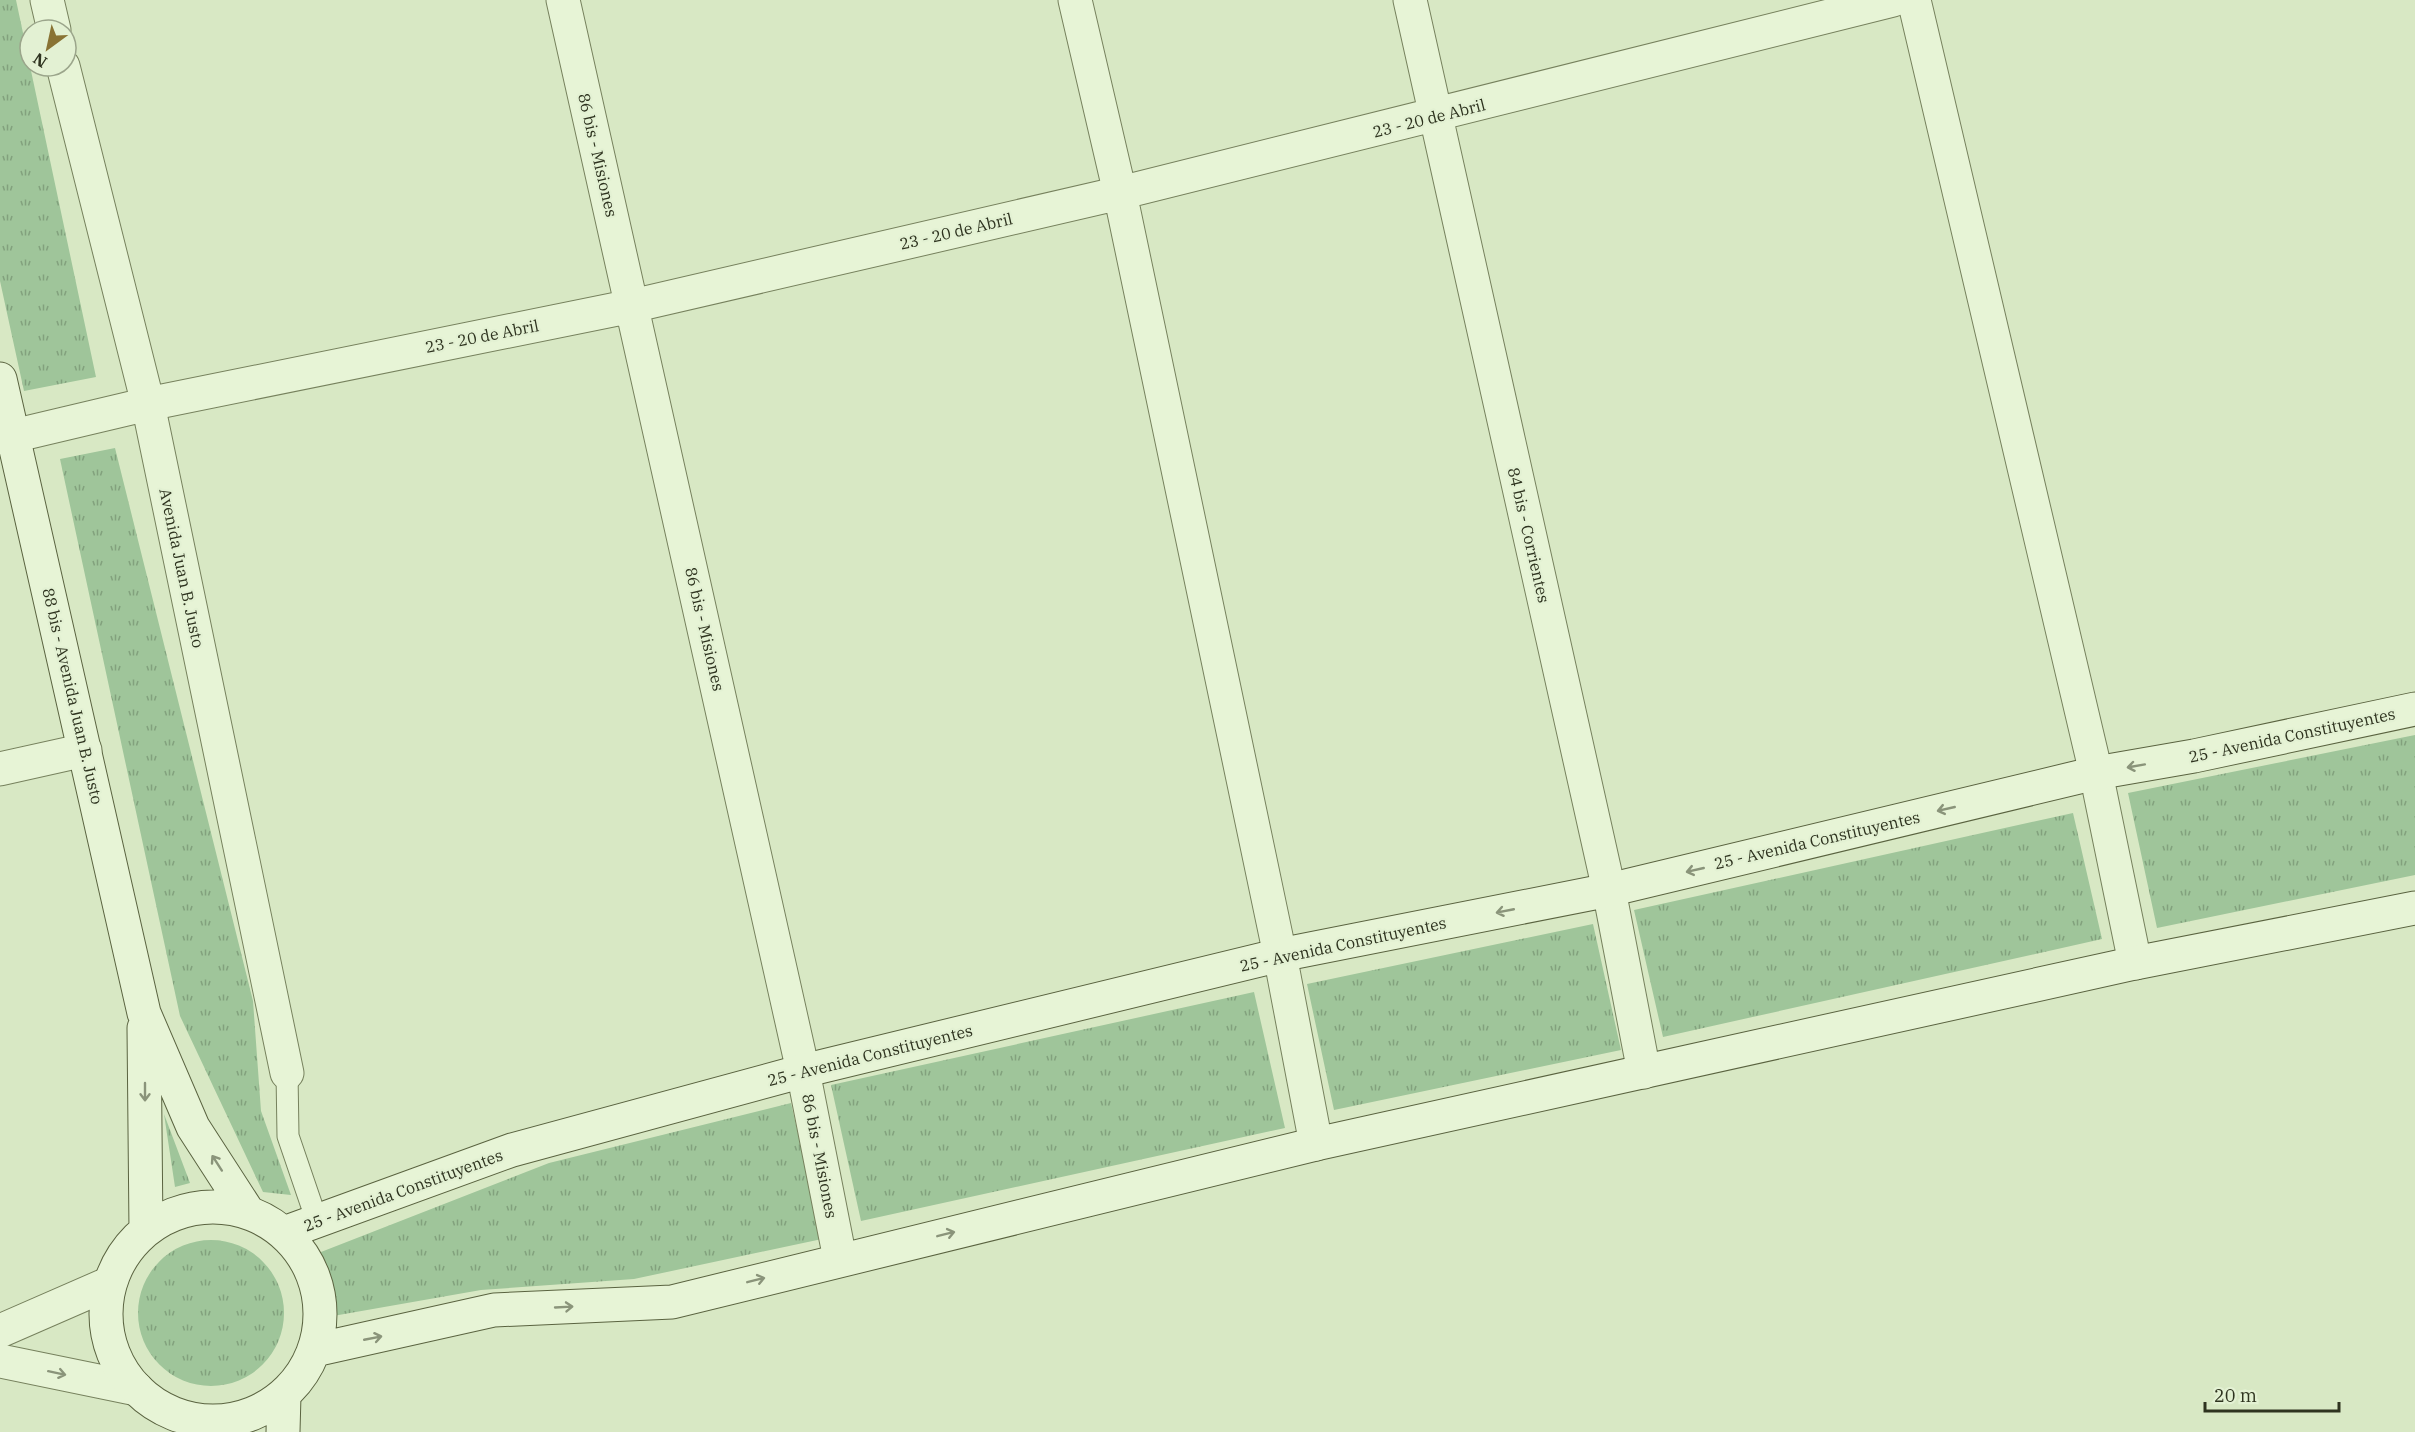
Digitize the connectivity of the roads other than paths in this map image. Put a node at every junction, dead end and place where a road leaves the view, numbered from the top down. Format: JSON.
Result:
{"nodes":[{"id":1,"x":47,"y":0,"type":"edge"},
{"id":2,"x":563,"y":0,"type":"edge"},
{"id":3,"x":1075,"y":0,"type":"edge"},
{"id":4,"x":1410,"y":0,"type":"edge"},
{"id":5,"x":1893,"y":0,"type":"edge"},
{"id":6,"x":1914,"y":0,"type":"edge"},
{"id":7,"x":51,"y":18,"type":"edge"},
{"id":8,"x":66,"y":78,"type":"edge"},
{"id":9,"x":1436,"y":116,"type":"junction"},
{"id":10,"x":1120,"y":194,"type":"junction"},
{"id":11,"x":633,"y":306,"type":"junction"},
{"id":12,"x":0,"y":379,"type":"edge"},
{"id":13,"x":148,"y":404,"type":"junction"},
{"id":14,"x":14,"y":436,"type":"junction"},
{"id":15,"x":2415,"y":709,"type":"edge"},
{"id":16,"x":85,"y":750,"type":"junction"},
{"id":17,"x":0,"y":769,"type":"edge"},
{"id":18,"x":2096,"y":773,"type":"junction"},
{"id":19,"x":1609,"y":890,"type":"junction"},
{"id":20,"x":2415,"y":908,"type":"edge"},
{"id":21,"x":1280,"y":955,"type":"junction"},
{"id":22,"x":2136,"y":963,"type":"junction"},
{"id":23,"x":144,"y":1013,"type":"junction"},
{"id":24,"x":803,"y":1071,"type":"junction"},
{"id":25,"x":1644,"y":1072,"type":"junction"},
{"id":26,"x":287,"y":1073,"type":"joint"},
{"id":27,"x":1316,"y":1144,"type":"junction"},
{"id":28,"x":248,"y":1212,"type":"junction"},
{"id":29,"x":317,"y":1221,"type":"junction"},
{"id":30,"x":146,"y":1230,"type":"junction"},
{"id":31,"x":284,"y":1233,"type":"junction"},
{"id":32,"x":840,"y":1259,"type":"junction"},
{"id":33,"x":110,"y":1283,"type":"junction"},
{"id":34,"x":0,"y":1331,"type":"edge"},
{"id":35,"x":315,"y":1350,"type":"junction"},
{"id":36,"x":0,"y":1361,"type":"edge"},
{"id":37,"x":137,"y":1389,"type":"junction"},
{"id":38,"x":284,"y":1395,"type":"junction"},
{"id":39,"x":203,"y":1426,"type":"edge"},
{"id":40,"x":283,"y":1432,"type":"edge"}],
"edges":[{"from":1,"to":7,"type":"street"},
{"from":2,"to":11,"type":"street","name":"86 bis - Misiones"},
{"from":3,"to":10,"type":"street"},
{"from":4,"to":9,"type":"street","name":"84 bis - Corrientes"},
{"from":5,"to":9,"type":"street","name":"23 - 20 de Abril"},
{"from":6,"to":18,"type":"street"},
{"from":8,"to":13,"type":"street","name":"Avenida Juan B. Justo"},
{"from":9,"to":10,"type":"street","name":"23 - 20 de Abril"},
{"from":9,"to":19,"type":"street","name":"84 bis - Corrientes"},
{"from":10,"to":11,"type":"street","name":"23 - 20 de Abril"},
{"from":10,"to":21,"type":"street"},
{"from":11,"to":13,"type":"street","name":"23 - 20 de Abril"},
{"from":11,"to":24,"type":"street","name":"86 bis - Misiones"},
{"from":12,"to":14,"type":"street","name":"88 bis - Avenida Juan B. Justo"},
{"from":13,"to":14,"type":"street","name":"23 - 20 de Abril"},
{"from":13,"to":26,"type":"street","name":"Avenida Juan B. Justo"},
{"from":14,"to":16,"type":"street","name":"88 bis - Avenida Juan B. Justo"},
{"from":15,"to":18,"type":"street","name":"25 - Avenida Constituyentes","one_way":true},
{"from":16,"to":17,"type":"street"},
{"from":16,"to":23,"type":"street","name":"88 bis - Avenida Juan B. Justo"},
{"from":18,"to":19,"type":"street","name":"25 - Avenida Constituyentes","one_way":true},
{"from":18,"to":22,"type":"street"},
{"from":19,"to":21,"type":"street","name":"25 - Avenida Constituyentes","one_way":true},
{"from":19,"to":25,"type":"street","name":"84 bis - Corrientes"},
{"from":20,"to":22,"type":"street"},
{"from":21,"to":24,"type":"street","name":"25 - Avenida Constituyentes"},
{"from":21,"to":27,"type":"street"},
{"from":22,"to":25,"type":"street"},
{"from":28,"to":23,"type":"street","name":"88 bis - Avenida Juan B. Justo","one_way":true},
{"from":23,"to":30,"type":"street","name":"88 bis - Avenida Juan B. Justo","one_way":true},
{"from":24,"to":29,"type":"street","name":"25 - Avenida Constituyentes"},
{"from":24,"to":32,"type":"street","name":"86 bis - Misiones"},
{"from":25,"to":27,"type":"street"},
{"from":26,"to":29,"type":"lane"},
{"from":32,"to":27,"type":"street","one_way":true},
{"from":28,"to":30,"type":"street"},
{"from":28,"to":31,"type":"street"},
{"from":29,"to":31,"type":"street","name":"25 - Avenida Constituyentes"},
{"from":30,"to":33,"type":"street"},
{"from":31,"to":35,"type":"street"},
{"from":35,"to":32,"type":"street","one_way":true},
{"from":33,"to":34,"type":"street"},
{"from":33,"to":37,"type":"street"},
{"from":35,"to":38,"type":"street"},
{"from":36,"to":37,"type":"street","one_way":true},
{"from":37,"to":39,"type":"street"},
{"from":38,"to":39,"type":"street"},
{"from":38,"to":40,"type":"street"}]}
